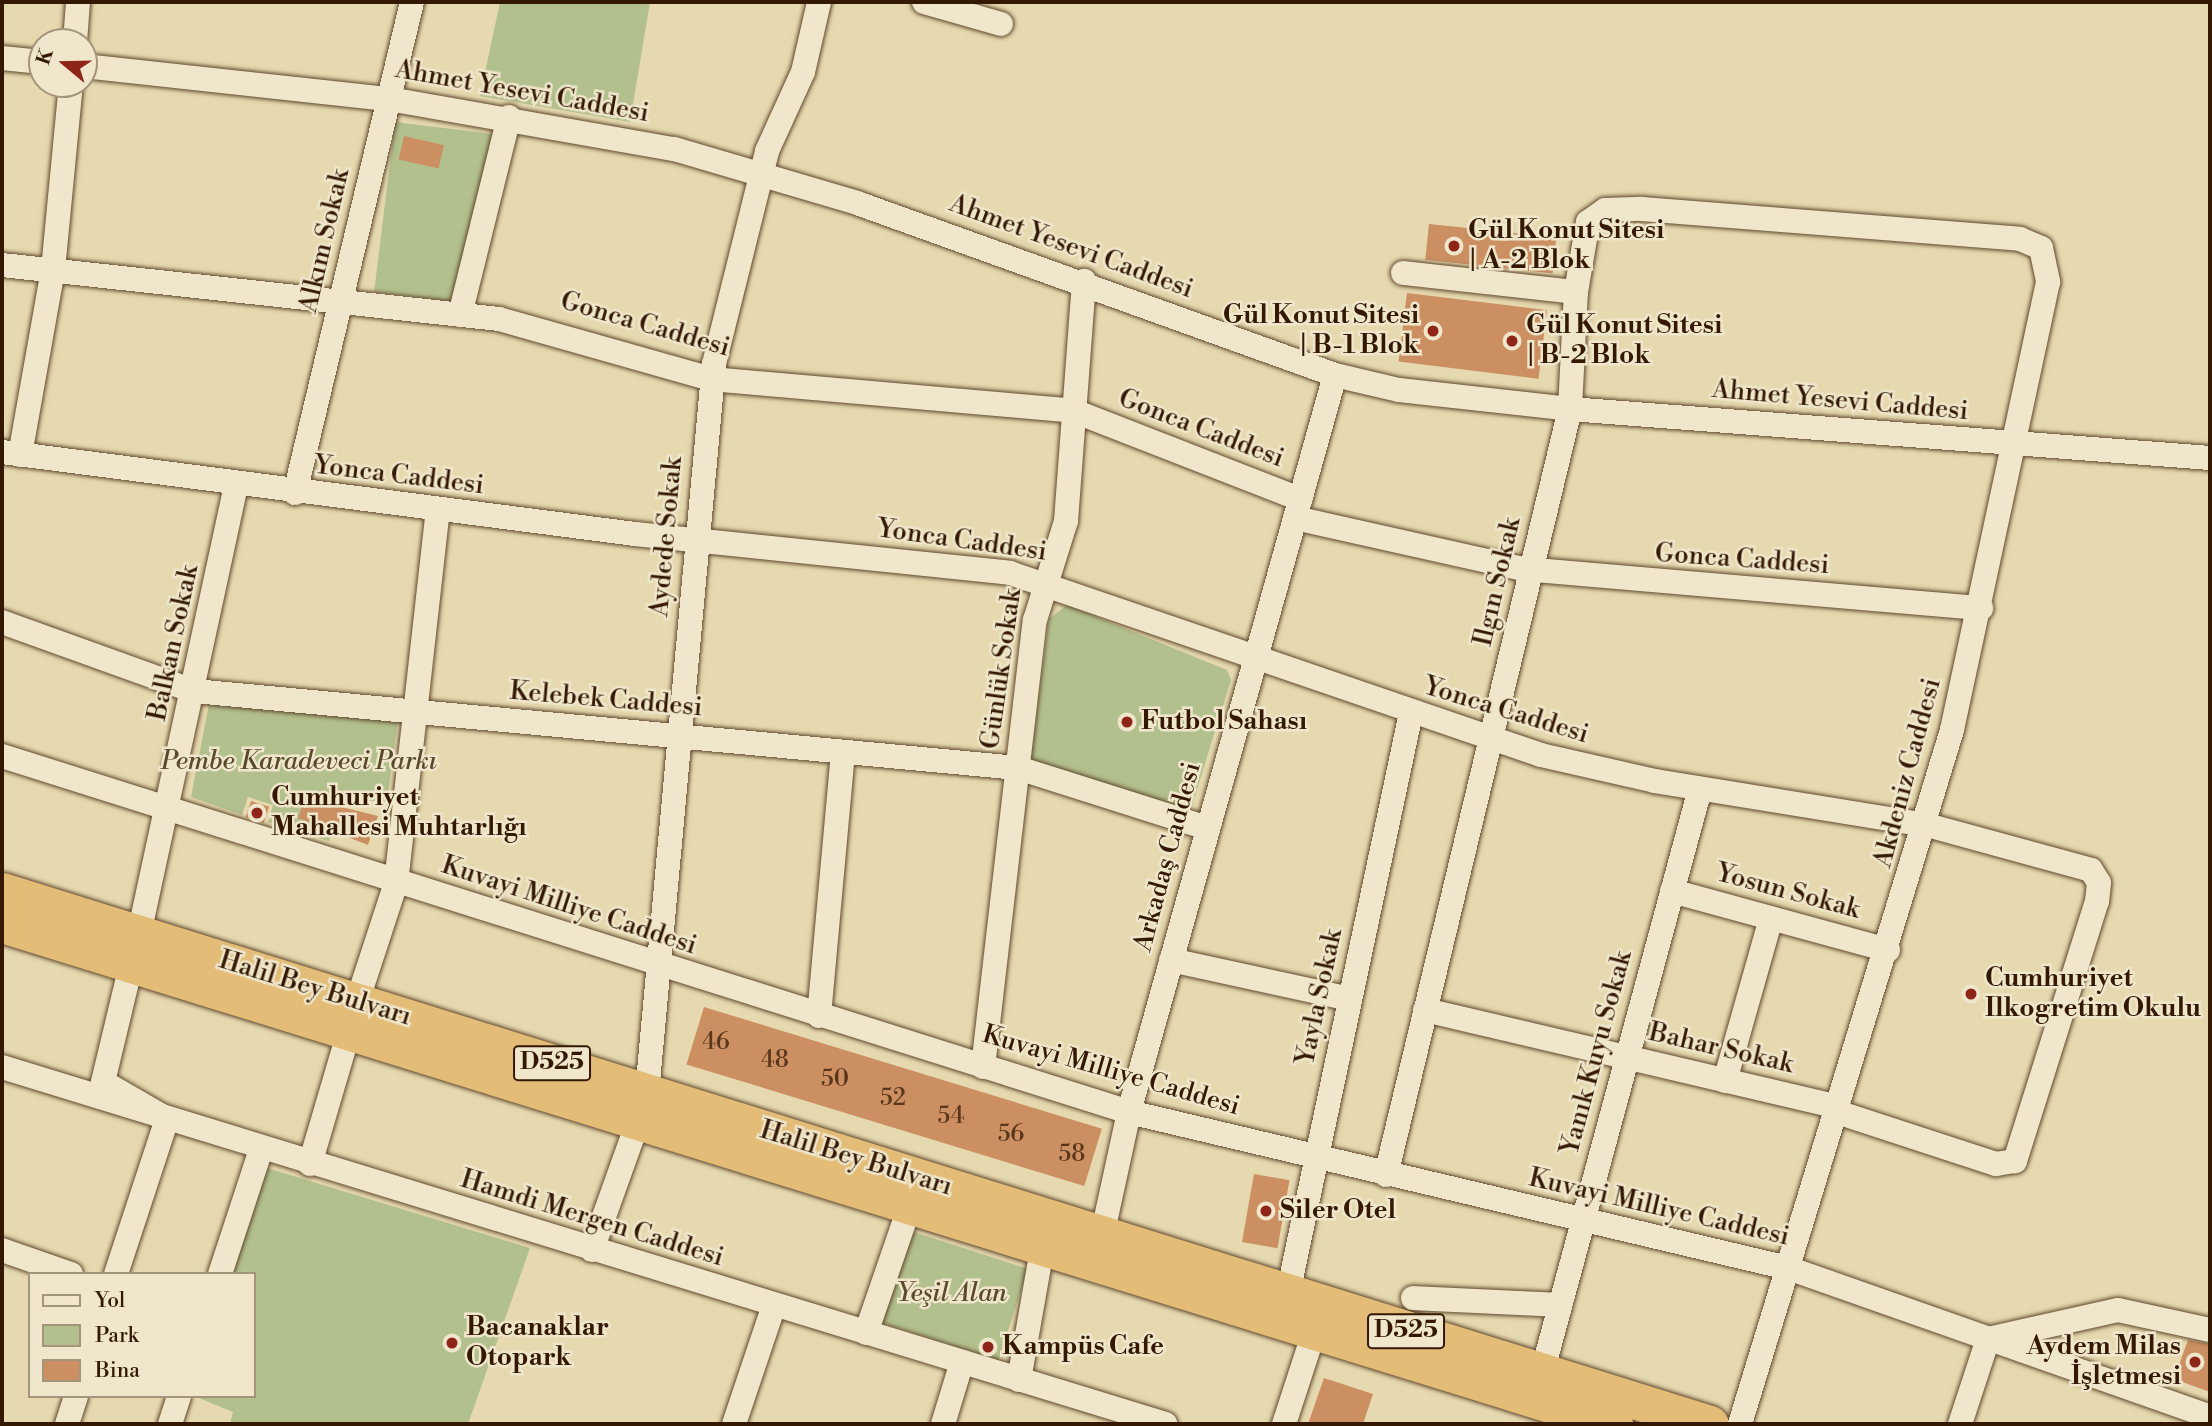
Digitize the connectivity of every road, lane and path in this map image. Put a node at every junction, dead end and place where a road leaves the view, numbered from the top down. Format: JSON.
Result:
{"nodes":[{"id":1,"x":78,"y":2,"type":"edge"},
{"id":2,"x":412,"y":2,"type":"edge"},
{"id":3,"x":819,"y":2,"type":"edge"},
{"id":4,"x":924,"y":2,"type":"edge"},
{"id":5,"x":1001,"y":24,"type":"dead end"},
{"id":6,"x":76,"y":28,"type":"edge"},
{"id":7,"x":2,"y":58,"type":"edge"},
{"id":8,"x":28,"y":61,"type":"edge"},
{"id":9,"x":98,"y":68,"type":"edge"},
{"id":10,"x":70,"y":98,"type":"edge"},
{"id":11,"x":389,"y":99,"type":"junction"},
{"id":12,"x":509,"y":117,"type":"junction"},
{"id":13,"x":760,"y":174,"type":"junction"},
{"id":14,"x":1917,"y":231,"type":"joint"},
{"id":15,"x":2,"y":265,"type":"edge"},
{"id":16,"x":52,"y":270,"type":"junction"},
{"id":17,"x":1403,"y":273,"type":"dead end"},
{"id":18,"x":1084,"y":281,"type":"junction"},
{"id":19,"x":1576,"y":292,"type":"junction"},
{"id":20,"x":341,"y":302,"type":"junction"},
{"id":21,"x":460,"y":315,"type":"junction"},
{"id":22,"x":1335,"y":375,"type":"junction"},
{"id":23,"x":711,"y":379,"type":"junction"},
{"id":24,"x":1570,"y":409,"type":"junction"},
{"id":25,"x":1074,"y":411,"type":"junction"},
{"id":26,"x":2012,"y":445,"type":"junction"},
{"id":27,"x":11,"y":454,"type":"edge"},
{"id":28,"x":2210,"y":458,"type":"edge"},
{"id":29,"x":236,"y":486,"type":"junction"},
{"id":30,"x":295,"y":493,"type":"junction"},
{"id":31,"x":1298,"y":508,"type":"junction"},
{"id":32,"x":438,"y":510,"type":"junction"},
{"id":33,"x":696,"y":540,"type":"junction"},
{"id":34,"x":1532,"y":569,"type":"junction"},
{"id":35,"x":1044,"y":581,"type":"junction"},
{"id":36,"x":1980,"y":608,"type":"junction"},
{"id":37,"x":2,"y":622,"type":"edge"},
{"id":38,"x":1255,"y":656,"type":"junction"},
{"id":39,"x":194,"y":691,"type":"junction"},
{"id":40,"x":416,"y":712,"type":"junction"},
{"id":41,"x":1411,"y":713,"type":"junction"},
{"id":42,"x":679,"y":736,"type":"junction"},
{"id":43,"x":1490,"y":741,"type":"junction"},
{"id":44,"x":843,"y":752,"type":"junction"},
{"id":45,"x":2,"y":755,"type":"edge"},
{"id":46,"x":1018,"y":768,"type":"junction"},
{"id":47,"x":1700,"y":789,"type":"junction"},
{"id":48,"x":170,"y":810,"type":"junction"},
{"id":49,"x":1927,"y":825,"type":"junction"},
{"id":50,"x":1208,"y":828,"type":"junction"},
{"id":51,"x":396,"y":883,"type":"junction"},
{"id":52,"x":2,"y":891,"type":"edge"},
{"id":53,"x":1672,"y":891,"type":"junction"},
{"id":54,"x":1771,"y":918,"type":"junction"},
{"id":55,"x":2,"y":924,"type":"edge"},
{"id":56,"x":135,"y":950,"type":"junction"},
{"id":57,"x":1888,"y":950,"type":"junction"},
{"id":58,"x":1171,"y":960,"type":"junction"},
{"id":59,"x":659,"y":966,"type":"junction"},
{"id":60,"x":1350,"y":999,"type":"junction"},
{"id":61,"x":1426,"y":1010,"type":"junction"},
{"id":62,"x":819,"y":1016,"type":"junction"},
{"id":63,"x":353,"y":1018,"type":"junction"},
{"id":64,"x":1627,"y":1058,"type":"junction"},
{"id":65,"x":983,"y":1066,"type":"junction"},
{"id":66,"x":2,"y":1067,"type":"edge"},
{"id":67,"x":1725,"y":1081,"type":"junction"},
{"id":68,"x":642,"y":1109,"type":"junction"},
{"id":69,"x":1838,"y":1110,"type":"junction"},
{"id":70,"x":1129,"y":1112,"type":"junction"},
{"id":71,"x":167,"y":1119,"type":"junction"},
{"id":72,"x":261,"y":1149,"type":"junction"},
{"id":73,"x":1317,"y":1158,"type":"junction"},
{"id":74,"x":310,"y":1164,"type":"junction"},
{"id":75,"x":1386,"y":1175,"type":"junction"},
{"id":76,"x":909,"y":1208,"type":"junction"},
{"id":77,"x":1583,"y":1220,"type":"junction"},
{"id":78,"x":1102,"y":1236,"type":"junction"},
{"id":79,"x":1042,"y":1249,"type":"junction"},
{"id":80,"x":2,"y":1250,"type":"edge"},
{"id":81,"x":592,"y":1250,"type":"junction"},
{"id":82,"x":1788,"y":1268,"type":"junction"},
{"id":83,"x":65,"y":1272,"type":"edge"},
{"id":84,"x":117,"y":1272,"type":"edge"},
{"id":85,"x":221,"y":1272,"type":"edge"},
{"id":86,"x":1288,"y":1293,"type":"junction"},
{"id":87,"x":1413,"y":1298,"type":"dead end"},
{"id":88,"x":774,"y":1305,"type":"junction"},
{"id":89,"x":1560,"y":1305,"type":"junction"},
{"id":90,"x":2210,"y":1329,"type":"edge"},
{"id":91,"x":1314,"y":1332,"type":"junction"},
{"id":92,"x":866,"y":1333,"type":"junction"},
{"id":93,"x":1988,"y":1339,"type":"junction"},
{"id":94,"x":962,"y":1363,"type":"junction"},
{"id":95,"x":1019,"y":1380,"type":"junction"},
{"id":96,"x":75,"y":1398,"type":"edge"},
{"id":97,"x":178,"y":1398,"type":"edge"},
{"id":98,"x":1545,"y":1401,"type":"edge"},
{"id":99,"x":2210,"y":1417,"type":"edge"},
{"id":100,"x":1157,"y":1423,"type":"edge"},
{"id":101,"x":67,"y":1424,"type":"edge"},
{"id":102,"x":170,"y":1424,"type":"edge"},
{"id":103,"x":734,"y":1424,"type":"edge"},
{"id":104,"x":943,"y":1424,"type":"edge"},
{"id":105,"x":1284,"y":1424,"type":"edge"},
{"id":106,"x":1614,"y":1424,"type":"edge"},
{"id":107,"x":1710,"y":1424,"type":"edge"},
{"id":108,"x":1740,"y":1424,"type":"edge"},
{"id":109,"x":1960,"y":1424,"type":"edge"}],
"edges":[{"from":1,"to":6,"type":"street"},
{"from":2,"to":11,"type":"street","name":"Alkım Sokak"},
{"from":3,"to":13,"type":"street","name":"Aydede Sokak"},
{"from":4,"to":5,"type":"street"},
{"from":7,"to":8,"type":"street"},
{"from":9,"to":11,"type":"street","name":"Ahmet Yesevi Caddesi"},
{"from":10,"to":16,"type":"street"},
{"from":11,"to":12,"type":"street","name":"Ahmet Yesevi Caddesi"},
{"from":11,"to":20,"type":"street","name":"Alkım Sokak"},
{"from":12,"to":13,"type":"street","name":"Ahmet Yesevi Caddesi"},
{"from":12,"to":21,"type":"street"},
{"from":13,"to":18,"type":"street","name":"Ahmet Yesevi Caddesi"},
{"from":13,"to":23,"type":"street","name":"Aydede Sokak"},
{"from":14,"to":19,"type":"street","name":"Ilgın Sokak"},
{"from":14,"to":26,"type":"street","name":"Akdeniz Caddesi"},
{"from":15,"to":16,"type":"street","name":"Gonca Caddesi"},
{"from":16,"to":20,"type":"street","name":"Gonca Caddesi"},
{"from":16,"to":27,"type":"street"},
{"from":17,"to":19,"type":"street"},
{"from":18,"to":22,"type":"street","name":"Ahmet Yesevi Caddesi"},
{"from":18,"to":25,"type":"street","name":"Günlük Sokak"},
{"from":19,"to":24,"type":"street","name":"Ilgın Sokak"},
{"from":20,"to":21,"type":"street","name":"Gonca Caddesi"},
{"from":20,"to":30,"type":"street","name":"Alkım Sokak"},
{"from":21,"to":23,"type":"street","name":"Gonca Caddesi"},
{"from":22,"to":24,"type":"street","name":"Ahmet Yesevi Caddesi"},
{"from":22,"to":31,"type":"street","name":"Arkadaş Caddesi"},
{"from":23,"to":25,"type":"street","name":"Gonca Caddesi"},
{"from":23,"to":33,"type":"street","name":"Aydede Sokak"},
{"from":24,"to":26,"type":"street","name":"Ahmet Yesevi Caddesi"},
{"from":24,"to":34,"type":"street","name":"Ilgın Sokak"},
{"from":25,"to":31,"type":"street","name":"Gonca Caddesi"},
{"from":25,"to":35,"type":"street","name":"Günlük Sokak"},
{"from":26,"to":28,"type":"street","name":"Ahmet Yesevi Caddesi"},
{"from":26,"to":36,"type":"street","name":"Akdeniz Caddesi"},
{"from":27,"to":29,"type":"street","name":"Yonca Caddesi"},
{"from":29,"to":30,"type":"street","name":"Yonca Caddesi"},
{"from":29,"to":39,"type":"street","name":"Balkan Sokak"},
{"from":30,"to":32,"type":"street","name":"Yonca Caddesi"},
{"from":31,"to":34,"type":"street","name":"Gonca Caddesi"},
{"from":31,"to":38,"type":"street","name":"Arkadaş Caddesi"},
{"from":32,"to":33,"type":"street","name":"Yonca Caddesi"},
{"from":32,"to":40,"type":"street"},
{"from":33,"to":35,"type":"street","name":"Yonca Caddesi"},
{"from":33,"to":42,"type":"street","name":"Aydede Sokak"},
{"from":34,"to":36,"type":"street","name":"Gonca Caddesi"},
{"from":34,"to":43,"type":"street","name":"Ilgın Sokak"},
{"from":35,"to":38,"type":"street","name":"Yonca Caddesi"},
{"from":35,"to":46,"type":"street","name":"Günlük Sokak"},
{"from":36,"to":49,"type":"street","name":"Akdeniz Caddesi"},
{"from":37,"to":39,"type":"street","name":"Kelebek Caddesi"},
{"from":38,"to":41,"type":"street","name":"Yonca Caddesi"},
{"from":38,"to":50,"type":"street","name":"Arkadaş Caddesi"},
{"from":39,"to":40,"type":"street","name":"Kelebek Caddesi"},
{"from":39,"to":48,"type":"street","name":"Balkan Sokak"},
{"from":40,"to":42,"type":"street","name":"Kelebek Caddesi"},
{"from":40,"to":51,"type":"street"},
{"from":41,"to":43,"type":"street","name":"Yonca Caddesi"},
{"from":41,"to":60,"type":"street","name":"Yayla Sokak"},
{"from":42,"to":44,"type":"street","name":"Kelebek Caddesi"},
{"from":42,"to":59,"type":"street","name":"Aydede Sokak"},
{"from":43,"to":47,"type":"street","name":"Yonca Caddesi"},
{"from":43,"to":61,"type":"street","name":"Ilgın Sokak"},
{"from":44,"to":46,"type":"street","name":"Kelebek Caddesi"},
{"from":44,"to":62,"type":"street"},
{"from":45,"to":48,"type":"street","name":"Kuvayi Milliye Caddesi"},
{"from":46,"to":50,"type":"street","name":"Kelebek Caddesi"},
{"from":46,"to":65,"type":"street","name":"Günlük Sokak"},
{"from":47,"to":49,"type":"street","name":"Yonca Caddesi"},
{"from":47,"to":53,"type":"street","name":"Yanık Kuyu Sokak"},
{"from":48,"to":51,"type":"street","name":"Kuvayi Milliye Caddesi"},
{"from":48,"to":56,"type":"street","name":"Balkan Sokak"},
{"from":49,"to":57,"type":"street","name":"Akdeniz Caddesi"},
{"from":49,"to":69,"type":"street","name":"Bahar Sokak"},
{"from":50,"to":58,"type":"street","name":"Arkadaş Caddesi"},
{"from":51,"to":59,"type":"street","name":"Kuvayi Milliye Caddesi"},
{"from":51,"to":63,"type":"street"},
{"from":52,"to":56,"type":"highway","name":"Halil Bey Bulvarı","number":"D525"},
{"from":53,"to":54,"type":"street","name":"Yosun Sokak"},
{"from":53,"to":64,"type":"street","name":"Yanık Kuyu Sokak"},
{"from":54,"to":57,"type":"street","name":"Yosun Sokak"},
{"from":54,"to":67,"type":"street"},
{"from":55,"to":56,"type":"highway","name":"Halil Bey Bulvarı","number":"D525"},
{"from":56,"to":63,"type":"highway","name":"Halil Bey Bulvarı","number":"D525"},
{"from":56,"to":71,"type":"street","name":"Balkan Sokak"},
{"from":57,"to":69,"type":"street","name":"Akdeniz Caddesi"},
{"from":58,"to":60,"type":"street"},
{"from":58,"to":70,"type":"street","name":"Arkadaş Caddesi"},
{"from":59,"to":62,"type":"street","name":"Kuvayi Milliye Caddesi"},
{"from":59,"to":68,"type":"street","name":"Aydede Sokak"},
{"from":60,"to":73,"type":"street","name":"Yayla Sokak"},
{"from":61,"to":64,"type":"street","name":"Bahar Sokak"},
{"from":61,"to":75,"type":"street","name":"Ilgın Sokak"},
{"from":62,"to":65,"type":"street","name":"Kuvayi Milliye Caddesi"},
{"from":63,"to":68,"type":"highway","name":"Halil Bey Bulvarı","number":"D525"},
{"from":63,"to":74,"type":"street"},
{"from":64,"to":67,"type":"street","name":"Bahar Sokak"},
{"from":64,"to":77,"type":"street","name":"Yanık Kuyu Sokak"},
{"from":65,"to":70,"type":"street","name":"Kuvayi Milliye Caddesi"},
{"from":66,"to":71,"type":"street","name":"Hamdi Mergen Caddesi"},
{"from":67,"to":69,"type":"street","name":"Bahar Sokak"},
{"from":68,"to":76,"type":"highway","name":"Halil Bey Bulvarı","number":"D525"},
{"from":68,"to":78,"type":"highway","name":"Halil Bey Bulvarı","number":"D525"},
{"from":68,"to":81,"type":"street","name":"Aydede Sokak"},
{"from":69,"to":82,"type":"street","name":"Akdeniz Caddesi"},
{"from":70,"to":73,"type":"street","name":"Kuvayi Milliye Caddesi"},
{"from":70,"to":78,"type":"street","name":"Arkadaş Caddesi"},
{"from":71,"to":72,"type":"street","name":"Hamdi Mergen Caddesi"},
{"from":71,"to":84,"type":"street"},
{"from":72,"to":74,"type":"street","name":"Hamdi Mergen Caddesi"},
{"from":72,"to":85,"type":"street"},
{"from":73,"to":75,"type":"street","name":"Kuvayi Milliye Caddesi"},
{"from":73,"to":86,"type":"street","name":"Yayla Sokak"},
{"from":74,"to":81,"type":"street","name":"Hamdi Mergen Caddesi"},
{"from":75,"to":77,"type":"street","name":"Kuvayi Milliye Caddesi"},
{"from":76,"to":79,"type":"highway","name":"Halil Bey Bulvarı","number":"D525"},
{"from":76,"to":92,"type":"street"},
{"from":77,"to":82,"type":"street","name":"Kuvayi Milliye Caddesi"},
{"from":77,"to":89,"type":"street","name":"Yanık Kuyu Sokak"},
{"from":78,"to":86,"type":"highway","name":"Halil Bey Bulvarı","number":"D525"},
{"from":79,"to":91,"type":"highway","name":"Halil Bey Bulvarı","number":"D525"},
{"from":79,"to":95,"type":"street"},
{"from":80,"to":83,"type":"street"},
{"from":81,"to":88,"type":"street","name":"Hamdi Mergen Caddesi"},
{"from":82,"to":93,"type":"street","name":"Kuvayi Milliye Caddesi"},
{"from":82,"to":108,"type":"street","name":"Akdeniz Caddesi"},
{"from":86,"to":98,"type":"highway","name":"Halil Bey Bulvarı","number":"D525"},
{"from":87,"to":89,"type":"street"},
{"from":88,"to":92,"type":"street","name":"Hamdi Mergen Caddesi"},
{"from":88,"to":103,"type":"street"},
{"from":89,"to":98,"type":"street","name":"Yanık Kuyu Sokak"},
{"from":90,"to":93,"type":"street"},
{"from":91,"to":98,"type":"highway","name":"Halil Bey Bulvarı","number":"D525"},
{"from":91,"to":105,"type":"street"},
{"from":92,"to":94,"type":"street","name":"Hamdi Mergen Caddesi"},
{"from":93,"to":99,"type":"street","name":"Kuvayi Milliye Caddesi"},
{"from":93,"to":109,"type":"street"},
{"from":94,"to":95,"type":"street","name":"Hamdi Mergen Caddesi"},
{"from":94,"to":104,"type":"street"},
{"from":95,"to":100,"type":"street","name":"Hamdi Mergen Caddesi"},
{"from":96,"to":101,"type":"street"},
{"from":97,"to":102,"type":"street"},
{"from":98,"to":106,"type":"highway","name":"Halil Bey Bulvarı","number":"D525"},
{"from":98,"to":107,"type":"highway","name":"Halil Bey Bulvarı","number":"D525"}]}
